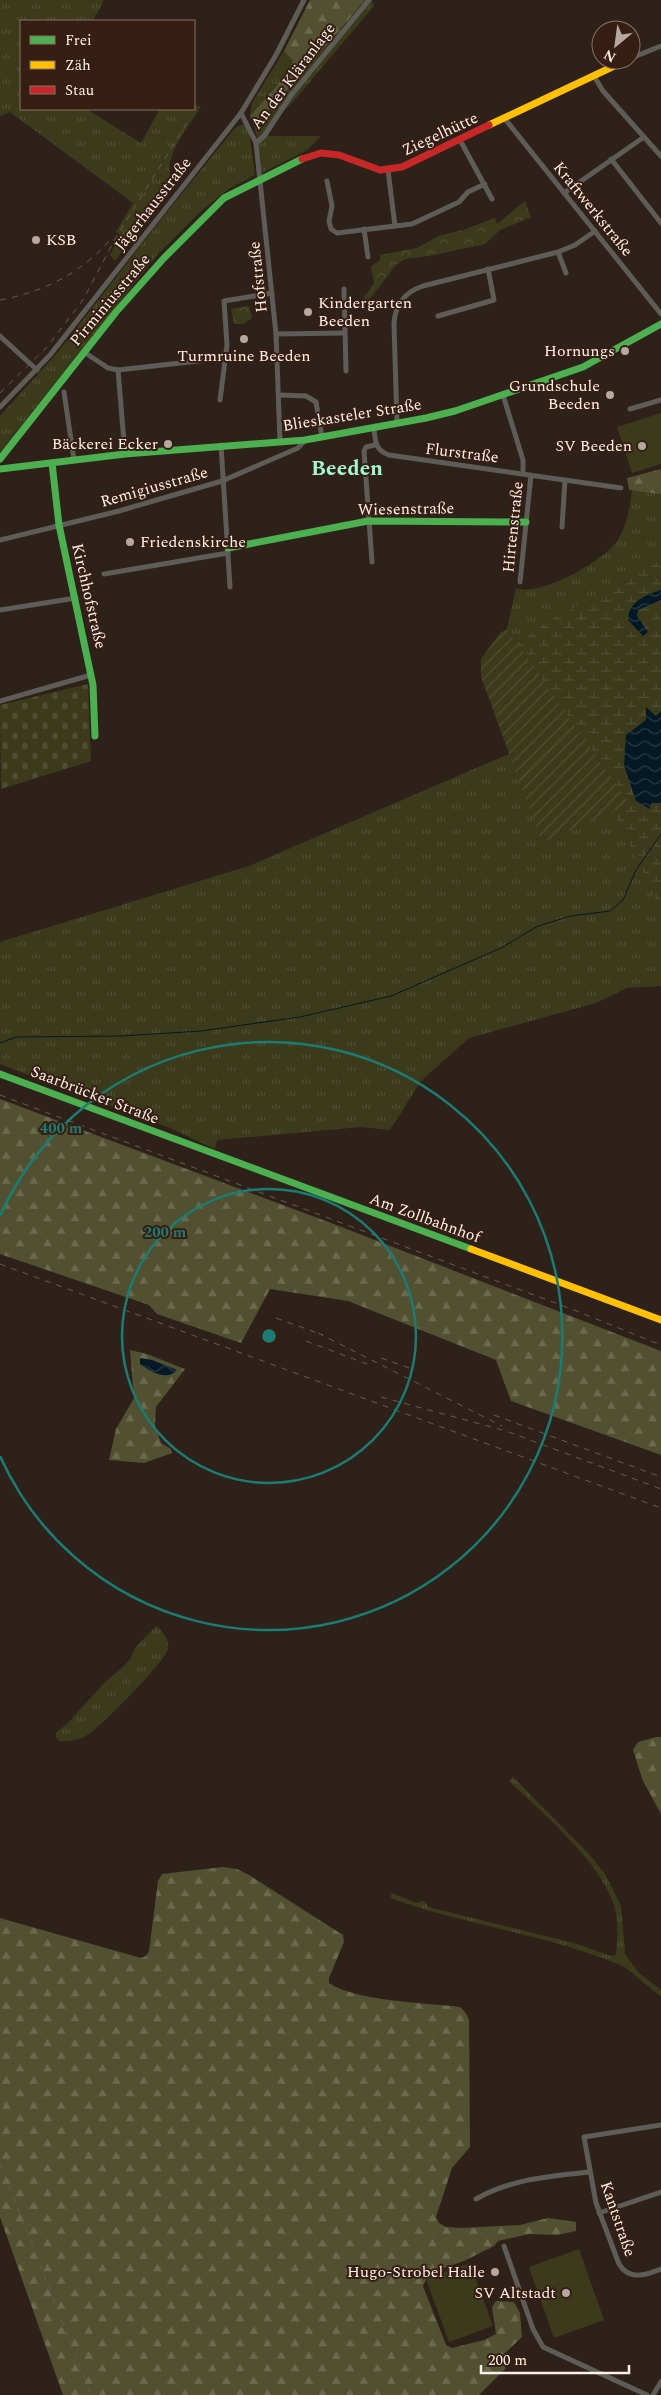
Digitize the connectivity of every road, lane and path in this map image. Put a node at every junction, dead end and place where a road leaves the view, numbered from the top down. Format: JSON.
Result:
{"nodes":[{"id":1,"x":304,"y":0,"type":"edge"},
{"id":2,"x":369,"y":0,"type":"edge"},
{"id":3,"x":661,"y":46,"type":"edge"},
{"id":4,"x":641,"y":54,"type":"edge"},
{"id":5,"x":606,"y":70,"type":"edge"},
{"id":6,"x":594,"y":76,"type":"junction"},
{"id":7,"x":241,"y":113,"type":"junction"},
{"id":8,"x":505,"y":119,"type":"junction"},
{"id":9,"x":644,"y":137,"type":"junction"},
{"id":10,"x":460,"y":140,"type":"junction"},
{"id":11,"x":256,"y":143,"type":"junction"},
{"id":12,"x":661,"y":156,"type":"edge"},
{"id":13,"x":611,"y":160,"type":"junction"},
{"id":14,"x":388,"y":170,"type":"junction"},
{"id":15,"x":260,"y":180,"type":"junction"},
{"id":16,"x":328,"y":181,"type":"dead end"},
{"id":17,"x":485,"y":184,"type":"junction"},
{"id":18,"x":564,"y":193,"type":"junction"},
{"id":19,"x":492,"y":199,"type":"dead end"},
{"id":20,"x":661,"y":223,"type":"edge"},
{"id":21,"x":395,"y":226,"type":"junction"},
{"id":22,"x":364,"y":229,"type":"junction"},
{"id":23,"x":595,"y":231,"type":"junction"},
{"id":24,"x":558,"y":252,"type":"junction"},
{"id":25,"x":368,"y":257,"type":"dead end"},
{"id":26,"x":488,"y":269,"type":"junction"},
{"id":27,"x":566,"y":273,"type":"dead end"},
{"id":28,"x":344,"y":289,"type":"dead end"},
{"id":29,"x":272,"y":293,"type":"junction"},
{"id":30,"x":661,"y":314,"type":"edge"},
{"id":31,"x":438,"y":316,"type":"dead end"},
{"id":32,"x":661,"y":324,"type":"edge"},
{"id":33,"x":344,"y":333,"type":"junction"},
{"id":34,"x":276,"y":334,"type":"junction"},
{"id":35,"x":0,"y":336,"type":"edge"},
{"id":36,"x":84,"y":352,"type":"junction"},
{"id":37,"x":225,"y":358,"type":"junction"},
{"id":38,"x":37,"y":370,"type":"junction"},
{"id":39,"x":118,"y":370,"type":"junction"},
{"id":40,"x":346,"y":371,"type":"dead end"},
{"id":41,"x":64,"y":392,"type":"dead end"},
{"id":42,"x":279,"y":395,"type":"junction"},
{"id":43,"x":503,"y":395,"type":"junction"},
{"id":44,"x":220,"y":400,"type":"dead end"},
{"id":45,"x":661,"y":400,"type":"edge"},
{"id":46,"x":0,"y":407,"type":"edge"},
{"id":47,"x":630,"y":409,"type":"dead end"},
{"id":48,"x":397,"y":424,"type":"junction"},
{"id":49,"x":374,"y":428,"type":"junction"},
{"id":50,"x":322,"y":437,"type":"junction"},
{"id":51,"x":305,"y":440,"type":"junction"},
{"id":52,"x":280,"y":441,"type":"junction"},
{"id":53,"x":221,"y":445,"type":"junction"},
{"id":54,"x":375,"y":445,"type":"junction"},
{"id":55,"x":125,"y":454,"type":"junction"},
{"id":56,"x":0,"y":459,"type":"edge"},
{"id":57,"x":74,"y":460,"type":"junction"},
{"id":58,"x":52,"y":463,"type":"junction"},
{"id":59,"x":0,"y":469,"type":"edge"},
{"id":60,"x":523,"y":473,"type":"junction"},
{"id":61,"x":532,"y":475,"type":"junction"},
{"id":62,"x":565,"y":480,"type":"junction"},
{"id":63,"x":222,"y":482,"type":"junction"},
{"id":64,"x":620,"y":488,"type":"dead end"},
{"id":65,"x":368,"y":521,"type":"junction"},
{"id":66,"x":526,"y":522,"type":"junction"},
{"id":67,"x":59,"y":525,"type":"junction"},
{"id":68,"x":562,"y":527,"type":"dead end"},
{"id":69,"x":0,"y":540,"type":"edge"},
{"id":70,"x":228,"y":550,"type":"junction"},
{"id":71,"x":372,"y":562,"type":"dead end"},
{"id":72,"x":104,"y":574,"type":"dead end"},
{"id":73,"x":520,"y":582,"type":"dead end"},
{"id":74,"x":230,"y":587,"type":"dead end"},
{"id":75,"x":76,"y":598,"type":"junction"},
{"id":76,"x":0,"y":610,"type":"edge"},
{"id":77,"x":91,"y":675,"type":"junction"},
{"id":78,"x":0,"y":701,"type":"edge"},
{"id":79,"x":95,"y":736,"type":"dead end"},
{"id":80,"x":0,"y":1074,"type":"edge"},
{"id":81,"x":180,"y":1141,"type":"joint"},
{"id":82,"x":661,"y":1320,"type":"edge"},
{"id":83,"x":661,"y":2125,"type":"edge"},
{"id":84,"x":589,"y":2172,"type":"junction"},
{"id":85,"x":661,"y":2192,"type":"edge"},
{"id":86,"x":476,"y":2199,"type":"dead end"},
{"id":87,"x":599,"y":2214,"type":"junction"},
{"id":88,"x":504,"y":2246,"type":"dead end"},
{"id":89,"x":661,"y":2269,"type":"edge"},
{"id":90,"x":661,"y":2382,"type":"edge"},
{"id":91,"x":647,"y":2395,"type":"edge"},
{"id":92,"x":653,"y":2395,"type":"edge"}],
"edges":[{"from":1,"to":7,"type":"street","name":"Jägerhausstraße"},
{"from":2,"to":11,"type":"street","name":"An der Kläranlage"},
{"from":3,"to":4,"type":"street"},
{"from":5,"to":6,"type":"street","name":"Ziegelhütte"},
{"from":6,"to":8,"type":"street","name":"Ziegelhütte"},
{"from":6,"to":9,"type":"street"},
{"from":7,"to":11,"type":"street","name":"Hofstraße"},
{"from":7,"to":38,"type":"street","name":"Jägerhausstraße"},
{"from":8,"to":10,"type":"street","name":"Ziegelhütte"},
{"from":8,"to":18,"type":"street","name":"Kraftwerkstraße"},
{"from":9,"to":12,"type":"street"},
{"from":9,"to":13,"type":"street"},
{"from":10,"to":14,"type":"street","name":"Ziegelhütte"},
{"from":10,"to":17,"type":"street"},
{"from":11,"to":15,"type":"street","name":"Hofstraße"},
{"from":13,"to":18,"type":"street"},
{"from":13,"to":20,"type":"street"},
{"from":14,"to":15,"type":"street","name":"Ziegelhütte"},
{"from":14,"to":21,"type":"street"},
{"from":15,"to":29,"type":"street","name":"Hofstraße"},
{"from":15,"to":36,"type":"street","name":"Pirminiusstraße"},
{"from":16,"to":22,"type":"street"},
{"from":17,"to":19,"type":"street"},
{"from":17,"to":21,"type":"street"},
{"from":18,"to":23,"type":"street","name":"Kraftwerkstraße"},
{"from":21,"to":22,"type":"street"},
{"from":22,"to":25,"type":"street"},
{"from":23,"to":24,"type":"street"},
{"from":23,"to":30,"type":"street","name":"Kraftwerkstraße"},
{"from":24,"to":26,"type":"street"},
{"from":24,"to":27,"type":"street"},
{"from":26,"to":31,"type":"street"},
{"from":26,"to":48,"type":"street"},
{"from":28,"to":33,"type":"street"},
{"from":29,"to":34,"type":"street","name":"Hofstraße"},
{"from":29,"to":37,"type":"street"},
{"from":32,"to":43,"type":"street","name":"Blieskasteler Straße"},
{"from":33,"to":34,"type":"street"},
{"from":33,"to":40,"type":"street"},
{"from":34,"to":42,"type":"street","name":"Hofstraße"},
{"from":35,"to":38,"type":"street"},
{"from":36,"to":39,"type":"street"},
{"from":36,"to":56,"type":"street","name":"Pirminiusstraße"},
{"from":37,"to":39,"type":"street"},
{"from":37,"to":44,"type":"street"},
{"from":38,"to":46,"type":"street","name":"Jägerhausstraße"},
{"from":39,"to":55,"type":"street"},
{"from":41,"to":57,"type":"street"},
{"from":42,"to":50,"type":"street"},
{"from":42,"to":52,"type":"street","name":"Hofstraße"},
{"from":43,"to":48,"type":"street","name":"Blieskasteler Straße"},
{"from":43,"to":60,"type":"street","name":"Hirtenstraße"},
{"from":45,"to":47,"type":"street"},
{"from":48,"to":49,"type":"street","name":"Blieskasteler Straße"},
{"from":49,"to":50,"type":"street","name":"Blieskasteler Straße"},
{"from":49,"to":54,"type":"street"},
{"from":50,"to":51,"type":"street","name":"Blieskasteler Straße"},
{"from":51,"to":52,"type":"street","name":"Blieskasteler Straße"},
{"from":51,"to":63,"type":"street","name":"Remigiusstraße"},
{"from":52,"to":53,"type":"street","name":"Blieskasteler Straße"},
{"from":53,"to":55,"type":"street","name":"Blieskasteler Straße"},
{"from":53,"to":63,"type":"street"},
{"from":54,"to":60,"type":"street","name":"Flurstraße"},
{"from":54,"to":65,"type":"street"},
{"from":55,"to":57,"type":"street","name":"Blieskasteler Straße"},
{"from":57,"to":58,"type":"street","name":"Blieskasteler Straße"},
{"from":58,"to":59,"type":"street","name":"Blieskasteler Straße"},
{"from":58,"to":67,"type":"street","name":"Kirchhofstraße"},
{"from":60,"to":61,"type":"street","name":"Flurstraße"},
{"from":61,"to":62,"type":"street","name":"Flurstraße"},
{"from":61,"to":66,"type":"street","name":"Hirtenstraße"},
{"from":62,"to":64,"type":"street","name":"Flurstraße"},
{"from":62,"to":68,"type":"street"},
{"from":63,"to":67,"type":"street","name":"Remigiusstraße"},
{"from":63,"to":70,"type":"street"},
{"from":65,"to":66,"type":"street","name":"Wiesenstraße"},
{"from":65,"to":70,"type":"street","name":"Wiesenstraße"},
{"from":65,"to":71,"type":"street"},
{"from":66,"to":73,"type":"street","name":"Hirtenstraße"},
{"from":67,"to":69,"type":"street","name":"Remigiusstraße"},
{"from":67,"to":75,"type":"street","name":"Kirchhofstraße"},
{"from":70,"to":72,"type":"street","name":"Wiesenstraße"},
{"from":70,"to":74,"type":"street"},
{"from":75,"to":76,"type":"street"},
{"from":75,"to":77,"type":"street","name":"Kirchhofstraße"},
{"from":77,"to":78,"type":"street"},
{"from":77,"to":79,"type":"street","name":"Kirchhofstraße"},
{"from":80,"to":81,"type":"street","name":"Saarbrücker Straße"},
{"from":81,"to":82,"type":"street","name":"Am Zollbahnhof"},
{"from":83,"to":84,"type":"street","name":"Kantstraße"},
{"from":84,"to":86,"type":"street"},
{"from":84,"to":87,"type":"street","name":"Kantstraße"},
{"from":85,"to":87,"type":"street"},
{"from":87,"to":89,"type":"street","name":"Kantstraße"},
{"from":88,"to":91,"type":"street"},
{"from":90,"to":92,"type":"street"}]}
